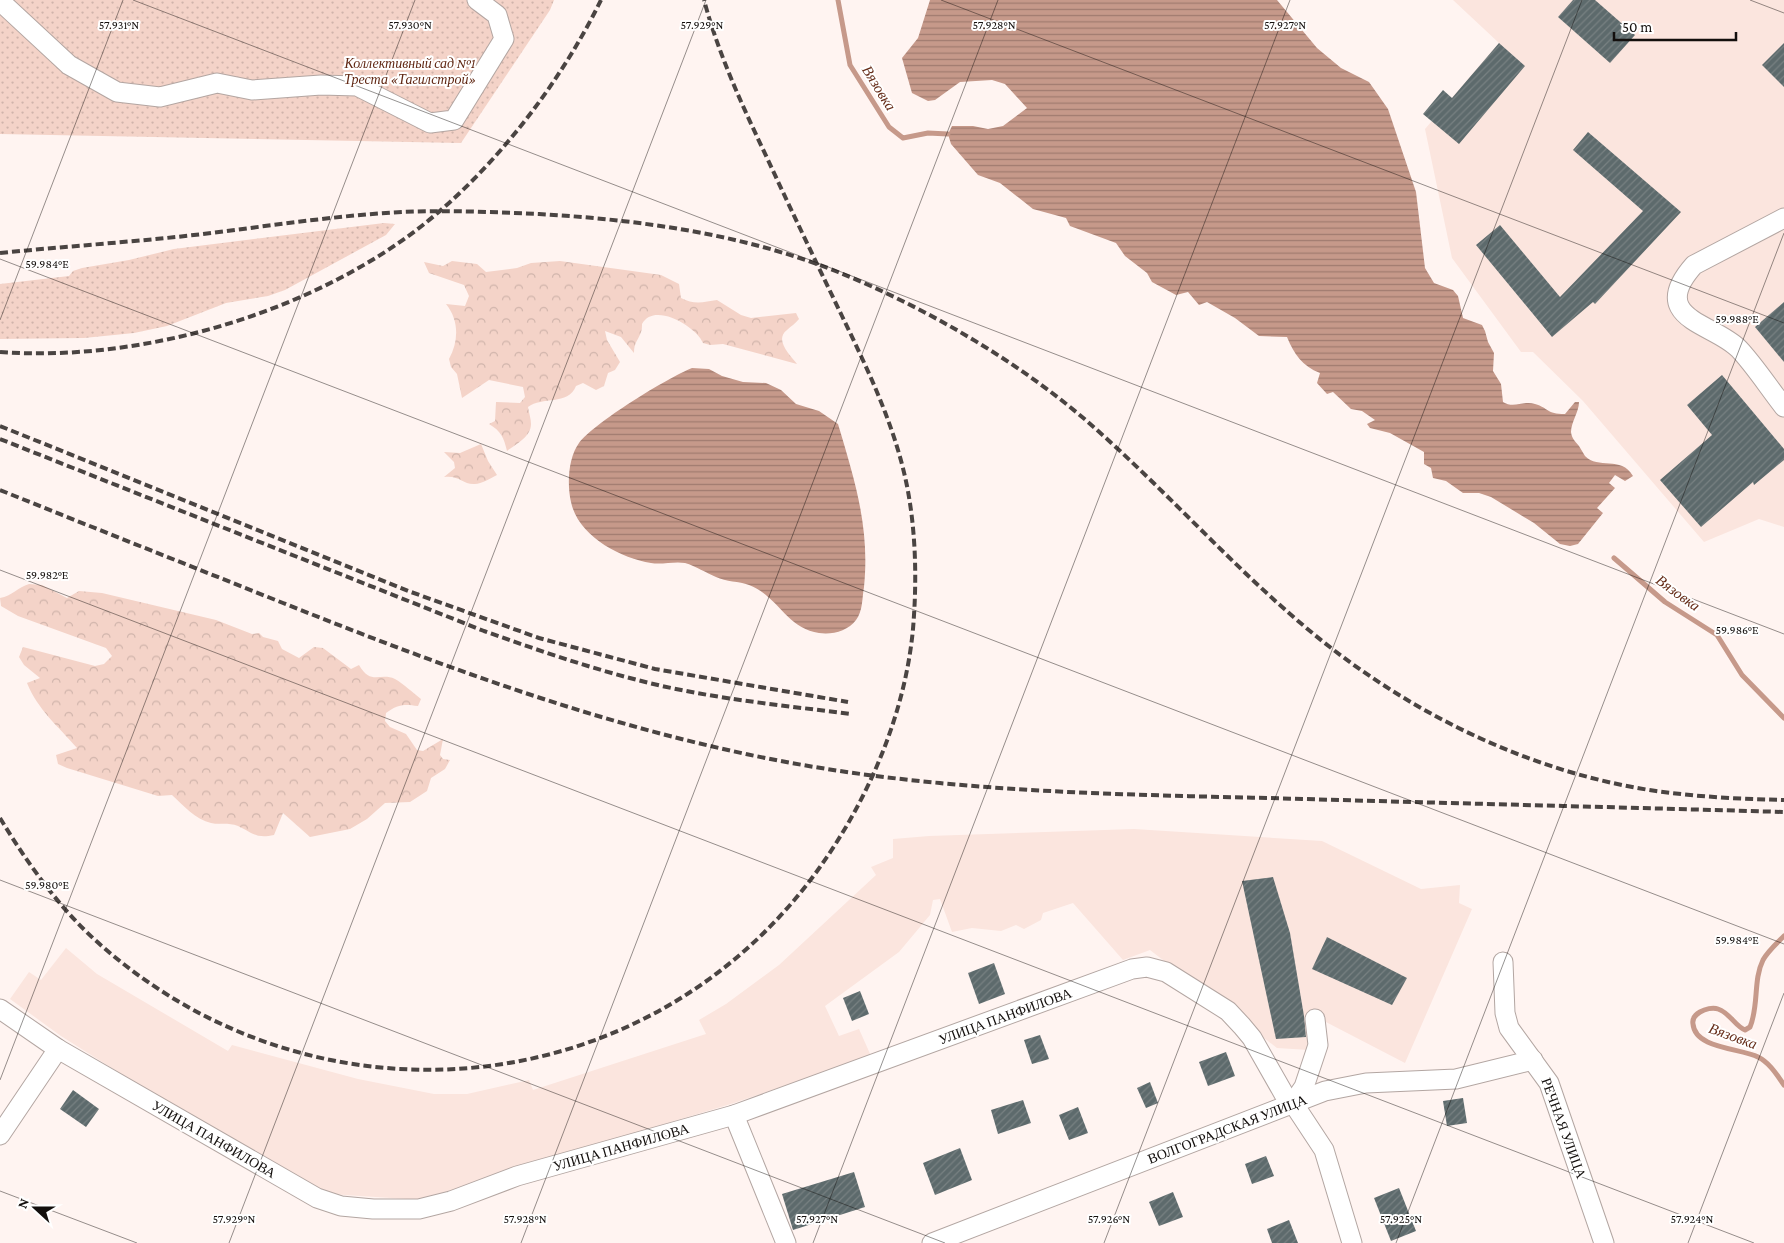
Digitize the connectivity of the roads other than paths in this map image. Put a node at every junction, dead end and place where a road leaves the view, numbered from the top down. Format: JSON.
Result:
{"nodes":[{"id":1,"x":478,"y":0,"type":"edge"},
{"id":2,"x":0,"y":1,"type":"edge"},
{"id":3,"x":1784,"y":218,"type":"edge"},
{"id":4,"x":1784,"y":406,"type":"edge"},
{"id":5,"x":1503,"y":962,"type":"dead end"},
{"id":6,"x":0,"y":1009,"type":"edge"},
{"id":7,"x":1315,"y":1020,"type":"dead end"},
{"id":8,"x":58,"y":1049,"type":"junction"},
{"id":9,"x":1533,"y":1060,"type":"junction"},
{"id":10,"x":1294,"y":1103,"type":"junction"},
{"id":11,"x":734,"y":1114,"type":"junction"},
{"id":12,"x":0,"y":1135,"type":"edge"},
{"id":13,"x":786,"y":1243,"type":"edge"},
{"id":14,"x":932,"y":1243,"type":"edge"},
{"id":15,"x":1352,"y":1243,"type":"edge"},
{"id":16,"x":1604,"y":1243,"type":"edge"}],
"edges":[{"from":1,"to":2,"type":"street"},
{"from":3,"to":4,"type":"street"},
{"from":5,"to":9,"type":"street","name":"РЕЧНАЯ УЛИЦА"},
{"from":6,"to":8,"type":"street","name":"УЛИЦА ПАНФИЛОВА"},
{"from":7,"to":10,"type":"street"},
{"from":8,"to":11,"type":"street","name":"УЛИЦА ПАНФИЛОВА"},
{"from":8,"to":12,"type":"street"},
{"from":9,"to":10,"type":"street","name":"ВОЛГОГРАДСКАЯ УЛИЦА"},
{"from":9,"to":16,"type":"street","name":"РЕЧНАЯ УЛИЦА"},
{"from":10,"to":11,"type":"street","name":"УЛИЦА ПАНФИЛОВА"},
{"from":10,"to":14,"type":"street","name":"ВОЛГОГРАДСКАЯ УЛИЦА"},
{"from":10,"to":15,"type":"street","name":"УЛИЦА ПАНФИЛОВА"},
{"from":11,"to":13,"type":"street"}]}
